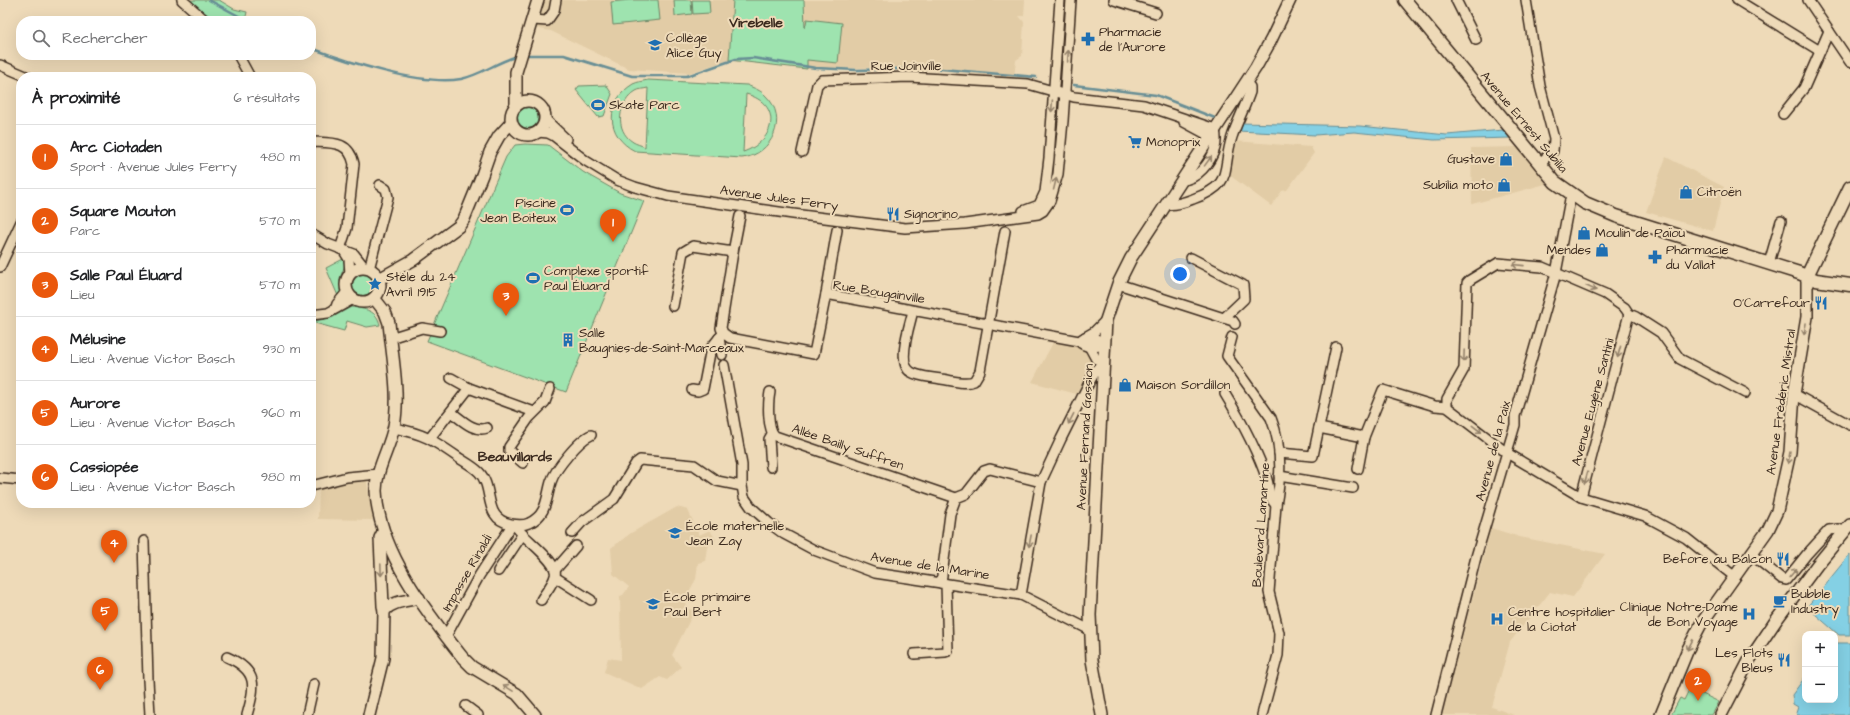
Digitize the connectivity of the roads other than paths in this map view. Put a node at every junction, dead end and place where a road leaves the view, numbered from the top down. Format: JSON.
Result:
{"nodes":[{"id":1,"x":182,"y":0,"type":"edge"},
{"id":2,"x":534,"y":0,"type":"edge"},
{"id":3,"x":538,"y":0,"type":"edge"},
{"id":4,"x":556,"y":0,"type":"edge"},
{"id":5,"x":1060,"y":0,"type":"edge"},
{"id":6,"x":1071,"y":0,"type":"edge"},
{"id":7,"x":1114,"y":0,"type":"edge"},
{"id":8,"x":1290,"y":0,"type":"edge"},
{"id":9,"x":1405,"y":0,"type":"edge"},
{"id":10,"x":1456,"y":0,"type":"edge"},
{"id":11,"x":1526,"y":0,"type":"edge"},
{"id":12,"x":1737,"y":0,"type":"edge"},
{"id":13,"x":1808,"y":0,"type":"edge"},
{"id":14,"x":1156,"y":13,"type":"dead end"},
{"id":15,"x":200,"y":16,"type":"edge"},
{"id":16,"x":533,"y":20,"type":"junction"},
{"id":17,"x":1829,"y":31,"type":"junction"},
{"id":18,"x":1476,"y":40,"type":"dead end"},
{"id":19,"x":523,"y":45,"type":"junction"},
{"id":20,"x":1820,"y":51,"type":"junction"},
{"id":21,"x":241,"y":60,"type":"edge"},
{"id":22,"x":1850,"y":62,"type":"edge"},
{"id":23,"x":0,"y":65,"type":"edge"},
{"id":24,"x":16,"y":72,"type":"edge"},
{"id":25,"x":247,"y":72,"type":"edge"},
{"id":26,"x":1246,"y":82,"type":"junction"},
{"id":27,"x":516,"y":88,"type":"junction"},
{"id":28,"x":1054,"y":92,"type":"junction"},
{"id":29,"x":1065,"y":94,"type":"junction"},
{"id":30,"x":527,"y":101,"type":"junction"},
{"id":31,"x":516,"y":106,"type":"junction"},
{"id":32,"x":1783,"y":114,"type":"dead end"},
{"id":33,"x":545,"y":118,"type":"junction"},
{"id":34,"x":514,"y":127,"type":"junction"},
{"id":35,"x":538,"y":132,"type":"junction"},
{"id":36,"x":1213,"y":133,"type":"junction"},
{"id":37,"x":316,"y":142,"type":"edge"},
{"id":38,"x":572,"y":149,"type":"junction"},
{"id":39,"x":802,"y":152,"type":"dead end"},
{"id":40,"x":1539,"y":164,"type":"junction"},
{"id":41,"x":380,"y":185,"type":"dead end"},
{"id":42,"x":1850,"y":187,"type":"edge"},
{"id":43,"x":1571,"y":194,"type":"junction"},
{"id":44,"x":1166,"y":204,"type":"junction"},
{"id":45,"x":740,"y":216,"type":"dead end"},
{"id":46,"x":993,"y":220,"type":"junction"},
{"id":47,"x":1781,"y":220,"type":"dead end"},
{"id":48,"x":347,"y":228,"type":"junction"},
{"id":49,"x":837,"y":230,"type":"dead end"},
{"id":50,"x":1005,"y":231,"type":"dead end"},
{"id":51,"x":16,"y":233,"type":"edge"},
{"id":52,"x":316,"y":237,"type":"edge"},
{"id":53,"x":342,"y":250,"type":"junction"},
{"id":54,"x":734,"y":252,"type":"junction"},
{"id":55,"x":354,"y":254,"type":"junction"},
{"id":56,"x":1191,"y":258,"type":"dead end"},
{"id":57,"x":1769,"y":263,"type":"junction"},
{"id":58,"x":0,"y":267,"type":"edge"},
{"id":59,"x":367,"y":269,"type":"junction"},
{"id":60,"x":1556,"y":273,"type":"junction"},
{"id":61,"x":350,"y":274,"type":"junction"},
{"id":62,"x":1807,"y":276,"type":"junction"},
{"id":63,"x":379,"y":279,"type":"junction"},
{"id":64,"x":1118,"y":284,"type":"junction"},
{"id":65,"x":1850,"y":285,"type":"edge"},
{"id":66,"x":826,"y":294,"type":"junction"},
{"id":67,"x":350,"y":296,"type":"junction"},
{"id":68,"x":374,"y":298,"type":"junction"},
{"id":69,"x":673,"y":306,"type":"dead end"},
{"id":70,"x":913,"y":310,"type":"junction"},
{"id":71,"x":316,"y":314,"type":"edge"},
{"id":72,"x":1629,"y":314,"type":"junction"},
{"id":73,"x":1224,"y":318,"type":"junction"},
{"id":74,"x":1106,"y":320,"type":"junction"},
{"id":75,"x":988,"y":324,"type":"junction"},
{"id":76,"x":1235,"y":324,"type":"dead end"},
{"id":77,"x":440,"y":331,"type":"dead end"},
{"id":78,"x":721,"y":336,"type":"junction"},
{"id":79,"x":1232,"y":337,"type":"dead end"},
{"id":80,"x":390,"y":338,"type":"junction"},
{"id":81,"x":1082,"y":339,"type":"junction"},
{"id":82,"x":1104,"y":344,"type":"junction"},
{"id":83,"x":1089,"y":346,"type":"junction"},
{"id":84,"x":1336,"y":347,"type":"dead end"},
{"id":85,"x":722,"y":356,"type":"dead end"},
{"id":86,"x":1104,"y":361,"type":"junction"},
{"id":87,"x":724,"y":365,"type":"dead end"},
{"id":88,"x":451,"y":378,"type":"dead end"},
{"id":89,"x":469,"y":388,"type":"junction"},
{"id":90,"x":550,"y":390,"type":"dead end"},
{"id":91,"x":692,"y":390,"type":"dead end"},
{"id":92,"x":770,"y":392,"type":"dead end"},
{"id":93,"x":1745,"y":393,"type":"dead end"},
{"id":94,"x":1225,"y":394,"type":"dead end"},
{"id":95,"x":1794,"y":394,"type":"junction"},
{"id":96,"x":1446,"y":407,"type":"junction"},
{"id":97,"x":450,"y":412,"type":"junction"},
{"id":98,"x":534,"y":412,"type":"junction"},
{"id":99,"x":1850,"y":425,"type":"edge"},
{"id":100,"x":394,"y":428,"type":"junction"},
{"id":101,"x":487,"y":428,"type":"dead end"},
{"id":102,"x":1319,"y":428,"type":"junction"},
{"id":103,"x":772,"y":434,"type":"junction"},
{"id":104,"x":591,"y":435,"type":"dead end"},
{"id":105,"x":1364,"y":437,"type":"junction"},
{"id":106,"x":430,"y":438,"type":"junction"},
{"id":107,"x":1278,"y":453,"type":"junction"},
{"id":108,"x":1507,"y":453,"type":"junction"},
{"id":109,"x":523,"y":463,"type":"dead end"},
{"id":110,"x":771,"y":466,"type":"dead end"},
{"id":111,"x":1358,"y":469,"type":"dead end"},
{"id":112,"x":379,"y":474,"type":"junction"},
{"id":113,"x":1279,"y":476,"type":"junction"},
{"id":114,"x":0,"y":478,"type":"edge"},
{"id":115,"x":16,"y":480,"type":"edge"},
{"id":116,"x":1041,"y":482,"type":"junction"},
{"id":117,"x":316,"y":485,"type":"edge"},
{"id":118,"x":742,"y":486,"type":"junction"},
{"id":119,"x":1353,"y":488,"type":"dead end"},
{"id":120,"x":1582,"y":497,"type":"junction"},
{"id":121,"x":956,"y":498,"type":"junction"},
{"id":122,"x":1276,"y":505,"type":"junction"},
{"id":123,"x":513,"y":525,"type":"junction"},
{"id":124,"x":1847,"y":529,"type":"edge"},
{"id":125,"x":383,"y":532,"type":"junction"},
{"id":126,"x":572,"y":533,"type":"dead end"},
{"id":127,"x":522,"y":534,"type":"junction"},
{"id":128,"x":144,"y":541,"type":"dead end"},
{"id":129,"x":576,"y":546,"type":"dead end"},
{"id":130,"x":1751,"y":554,"type":"junction"},
{"id":131,"x":498,"y":571,"type":"dead end"},
{"id":132,"x":555,"y":573,"type":"junction"},
{"id":133,"x":1735,"y":577,"type":"junction"},
{"id":134,"x":944,"y":583,"type":"junction"},
{"id":135,"x":1021,"y":595,"type":"junction"},
{"id":136,"x":419,"y":598,"type":"junction"},
{"id":137,"x":540,"y":600,"type":"dead end"},
{"id":138,"x":591,"y":600,"type":"dead end"},
{"id":139,"x":384,"y":611,"type":"junction"},
{"id":140,"x":1090,"y":630,"type":"junction"},
{"id":141,"x":446,"y":636,"type":"junction"},
{"id":142,"x":914,"y":654,"type":"dead end"},
{"id":143,"x":227,"y":657,"type":"dead end"},
{"id":144,"x":314,"y":684,"type":"dead end"},
{"id":145,"x":466,"y":706,"type":"dead end"},
{"id":146,"x":150,"y":715,"type":"edge"},
{"id":147,"x":247,"y":715,"type":"edge"},
{"id":148,"x":307,"y":715,"type":"edge"},
{"id":149,"x":369,"y":715,"type":"edge"},
{"id":150,"x":478,"y":715,"type":"edge"},
{"id":151,"x":535,"y":715,"type":"edge"},
{"id":152,"x":1102,"y":715,"type":"edge"},
{"id":153,"x":1262,"y":715,"type":"edge"},
{"id":154,"x":1436,"y":715,"type":"edge"},
{"id":155,"x":1661,"y":715,"type":"edge"},
{"id":156,"x":1721,"y":715,"type":"edge"}],
"edges":[{"from":1,"to":15,"type":"street"},
{"from":2,"to":19,"type":"street"},
{"from":3,"to":16,"type":"street"},
{"from":4,"to":16,"type":"street"},
{"from":5,"to":28,"type":"street","name":"Avenue Jules Ferry"},
{"from":29,"to":6,"type":"street","name":"Avenue Jules Ferry","one_way":true},
{"from":7,"to":14,"type":"street"},
{"from":8,"to":26,"type":"street","name":"Avenue Fernand Gassion"},
{"from":9,"to":40,"type":"main road","name":"Avenue Ernest Subilia"},
{"from":10,"to":18,"type":"street"},
{"from":11,"to":40,"type":"street"},
{"from":12,"to":20,"type":"street"},
{"from":13,"to":17,"type":"street"},
{"from":16,"to":19,"type":"street"},
{"from":17,"to":20,"type":"street"},
{"from":17,"to":22,"type":"street"},
{"from":19,"to":27,"type":"street"},
{"from":20,"to":32,"type":"street"},
{"from":21,"to":25,"type":"street"},
{"from":23,"to":24,"type":"street"},
{"from":26,"to":36,"type":"street","name":"Avenue Fernand Gassion"},
{"from":26,"to":44,"type":"street"},
{"from":27,"to":30,"type":"street"},
{"from":27,"to":31,"type":"street"},
{"from":28,"to":29,"type":"street","name":"Rue Joinville"},
{"from":28,"to":39,"type":"street","name":"Rue Joinville"},
{"from":28,"to":46,"type":"street","name":"Avenue Jules Ferry","one_way":true},
{"from":29,"to":36,"type":"street","name":"Rue Joinville"},
{"from":46,"to":29,"type":"street","name":"Avenue Jules Ferry","one_way":true},
{"from":30,"to":31,"type":"street"},
{"from":30,"to":33,"type":"street"},
{"from":31,"to":34,"type":"street"},
{"from":33,"to":35,"type":"street"},
{"from":33,"to":38,"type":"street","name":"Avenue Jules Ferry"},
{"from":34,"to":35,"type":"street"},
{"from":34,"to":63,"type":"street"},
{"from":35,"to":38,"type":"street","name":"Avenue Jules Ferry"},
{"from":36,"to":44,"type":"street","name":"Avenue Fernand Gassion"},
{"from":37,"to":48,"type":"street"},
{"from":38,"to":46,"type":"street","name":"Avenue Jules Ferry"},
{"from":40,"to":43,"type":"main road","name":"Avenue Ernest Subilia"},
{"from":41,"to":59,"type":"street"},
{"from":42,"to":62,"type":"main road"},
{"from":43,"to":57,"type":"main road","name":"Avenue Ernest Subilia"},
{"from":43,"to":60,"type":"street","name":"Avenue de la Paix"},
{"from":44,"to":64,"type":"street","name":"Avenue Fernand Gassion"},
{"from":45,"to":54,"type":"street"},
{"from":47,"to":57,"type":"street"},
{"from":48,"to":53,"type":"street"},
{"from":48,"to":55,"type":"street"},
{"from":49,"to":66,"type":"street"},
{"from":50,"to":75,"type":"street"},
{"from":51,"to":58,"type":"street"},
{"from":52,"to":53,"type":"street"},
{"from":53,"to":55,"type":"street"},
{"from":53,"to":61,"type":"street"},
{"from":54,"to":69,"type":"street"},
{"from":54,"to":78,"type":"street"},
{"from":55,"to":59,"type":"street"},
{"from":56,"to":73,"type":"street"},
{"from":57,"to":62,"type":"main road","name":"Avenue Ernest Subilia"},
{"from":59,"to":61,"type":"street"},
{"from":59,"to":63,"type":"street"},
{"from":60,"to":72,"type":"street","one_way":true},
{"from":60,"to":96,"type":"street","one_way":true},
{"from":60,"to":108,"type":"street","name":"Avenue de la Paix"},
{"from":61,"to":67,"type":"street"},
{"from":62,"to":65,"type":"main road","name":"Avenue Ernest Subilia"},
{"from":62,"to":95,"type":"street","name":"Avenue Frédéric Mistral","one_way":true},
{"from":63,"to":68,"type":"street"},
{"from":64,"to":73,"type":"street"},
{"from":64,"to":74,"type":"street","name":"Avenue Fernand Gassion"},
{"from":66,"to":70,"type":"street","name":"Rue Bougainville"},
{"from":66,"to":78,"type":"street","name":"Rue Bougainville"},
{"from":67,"to":68,"type":"street"},
{"from":67,"to":71,"type":"street"},
{"from":68,"to":80,"type":"street"},
{"from":70,"to":75,"type":"street","name":"Rue Bougainville"},
{"from":70,"to":75,"type":"street"},
{"from":72,"to":93,"type":"street"},
{"from":72,"to":120,"type":"street","name":"Avenue Eugène Santini","one_way":true},
{"from":73,"to":76,"type":"street"},
{"from":74,"to":81,"type":"street"},
{"from":74,"to":82,"type":"street","name":"Avenue Fernand Gassion"},
{"from":75,"to":81,"type":"street","name":"Rue Bougainville"},
{"from":77,"to":80,"type":"street"},
{"from":78,"to":85,"type":"street"},
{"from":78,"to":91,"type":"street"},
{"from":79,"to":107,"type":"street","name":"Boulevard Lamartine"},
{"from":80,"to":100,"type":"street"},
{"from":81,"to":82,"type":"street","name":"Rue Bougainville"},
{"from":81,"to":83,"type":"street","name":"Rue Bougainville"},
{"from":82,"to":83,"type":"street"},
{"from":82,"to":86,"type":"street","name":"Avenue Fernand Gassion"},
{"from":83,"to":86,"type":"street","name":"Rue Bougainville"},
{"from":84,"to":102,"type":"street"},
{"from":86,"to":116,"type":"street","one_way":true},
{"from":86,"to":140,"type":"street","name":"Avenue Fernand Gassion"},
{"from":87,"to":118,"type":"street","name":"Avenue de la Marine"},
{"from":88,"to":89,"type":"street"},
{"from":89,"to":97,"type":"street"},
{"from":89,"to":98,"type":"street"},
{"from":90,"to":98,"type":"street"},
{"from":92,"to":103,"type":"street","name":"Allée Bailly Suffren"},
{"from":94,"to":122,"type":"street"},
{"from":95,"to":99,"type":"street"},
{"from":95,"to":130,"type":"street","name":"Avenue Frédéric Mistral","one_way":true},
{"from":96,"to":105,"type":"street"},
{"from":96,"to":108,"type":"street","one_way":true},
{"from":97,"to":101,"type":"street"},
{"from":97,"to":106,"type":"street"},
{"from":98,"to":109,"type":"street"},
{"from":100,"to":106,"type":"street"},
{"from":100,"to":112,"type":"street"},
{"from":102,"to":105,"type":"street"},
{"from":102,"to":107,"type":"street"},
{"from":103,"to":110,"type":"street"},
{"from":103,"to":121,"type":"street","name":"Allée Bailly Suffren"},
{"from":104,"to":123,"type":"street"},
{"from":105,"to":111,"type":"street"},
{"from":106,"to":123,"type":"street"},
{"from":107,"to":113,"type":"street","name":"Boulevard Lamartine"},
{"from":108,"to":120,"type":"street"},
{"from":108,"to":154,"type":"street","name":"Avenue de la Paix"},
{"from":112,"to":117,"type":"street"},
{"from":112,"to":125,"type":"street"},
{"from":113,"to":119,"type":"street"},
{"from":113,"to":122,"type":"street","name":"Boulevard Lamartine"},
{"from":114,"to":115,"type":"street"},
{"from":116,"to":121,"type":"street"},
{"from":116,"to":135,"type":"street","one_way":true},
{"from":118,"to":126,"type":"street"},
{"from":118,"to":134,"type":"street","name":"Avenue de la Marine"},
{"from":120,"to":133,"type":"street"},
{"from":121,"to":134,"type":"street"},
{"from":122,"to":153,"type":"street","name":"Boulevard Lamartine"},
{"from":123,"to":127,"type":"street"},
{"from":123,"to":141,"type":"street","name":"Impasse Rinaldi"},
{"from":130,"to":124,"type":"street","one_way":true},
{"from":124,"to":156,"type":"street"},
{"from":125,"to":136,"type":"street"},
{"from":125,"to":139,"type":"street","one_way":true},
{"from":127,"to":131,"type":"street"},
{"from":127,"to":132,"type":"street"},
{"from":128,"to":146,"type":"street"},
{"from":129,"to":132,"type":"street"},
{"from":130,"to":133,"type":"street","name":"Avenue Frédéric Mistral"},
{"from":132,"to":137,"type":"street"},
{"from":132,"to":138,"type":"street"},
{"from":133,"to":155,"type":"street","name":"Avenue Frédéric Mistral","one_way":true},
{"from":134,"to":135,"type":"street","name":"Avenue de la Marine"},
{"from":134,"to":142,"type":"street"},
{"from":135,"to":140,"type":"street","name":"Avenue de la Marine"},
{"from":136,"to":139,"type":"street"},
{"from":136,"to":141,"type":"street"},
{"from":139,"to":149,"type":"street"},
{"from":140,"to":152,"type":"street","name":"Avenue Fernand Gassion"},
{"from":151,"to":141,"type":"street","one_way":true},
{"from":143,"to":147,"type":"street"},
{"from":144,"to":148,"type":"street"},
{"from":145,"to":150,"type":"street"}]}
